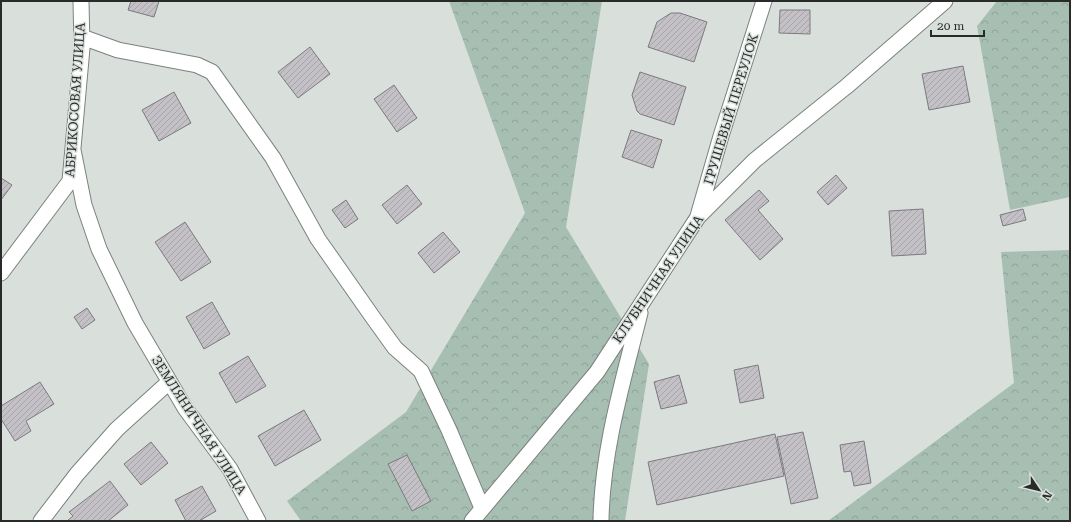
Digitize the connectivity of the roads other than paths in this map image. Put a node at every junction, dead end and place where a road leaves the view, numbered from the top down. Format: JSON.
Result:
{"nodes":[{"id":1,"x":81,"y":1,"type":"edge"},
{"id":2,"x":764,"y":1,"type":"edge"},
{"id":3,"x":944,"y":1,"type":"edge"},
{"id":4,"x":82,"y":37,"type":"junction"},
{"id":5,"x":73,"y":150,"type":"junction"},
{"id":6,"x":698,"y":217,"type":"junction"},
{"id":7,"x":1,"y":273,"type":"edge"},
{"id":8,"x":643,"y":303,"type":"junction"},
{"id":9,"x":169,"y":382,"type":"junction"},
{"id":10,"x":482,"y":508,"type":"junction"},
{"id":11,"x":41,"y":521,"type":"edge"},
{"id":12,"x":258,"y":521,"type":"edge"},
{"id":13,"x":472,"y":521,"type":"edge"},
{"id":14,"x":601,"y":521,"type":"edge"}],
"edges":[{"from":1,"to":4,"type":"street","name":"АБРИКОСОВАЯ УЛИЦА"},
{"from":2,"to":6,"type":"street","name":"ГРУШЕВЫЙ ПЕРЕУЛОК"},
{"from":3,"to":6,"type":"street","name":"КЛУБНИЧНАЯ УЛИЦА"},
{"from":4,"to":5,"type":"street","name":"АБРИКОСОВАЯ УЛИЦА"},
{"from":4,"to":10,"type":"street"},
{"from":5,"to":7,"type":"street","name":"АБРИКОСОВАЯ УЛИЦА"},
{"from":5,"to":9,"type":"street","name":"ЗЕМЛЯНИЧНАЯ УЛИЦА"},
{"from":6,"to":8,"type":"street","name":"КЛУБНИЧНАЯ УЛИЦА"},
{"from":8,"to":10,"type":"street","name":"КЛУБНИЧНАЯ УЛИЦА"},
{"from":8,"to":14,"type":"street"},
{"from":9,"to":11,"type":"street"},
{"from":9,"to":12,"type":"street","name":"ЗЕМЛЯНИЧНАЯ УЛИЦА"},
{"from":10,"to":13,"type":"street","name":"КЛУБНИЧНАЯ УЛИЦА"}]}
